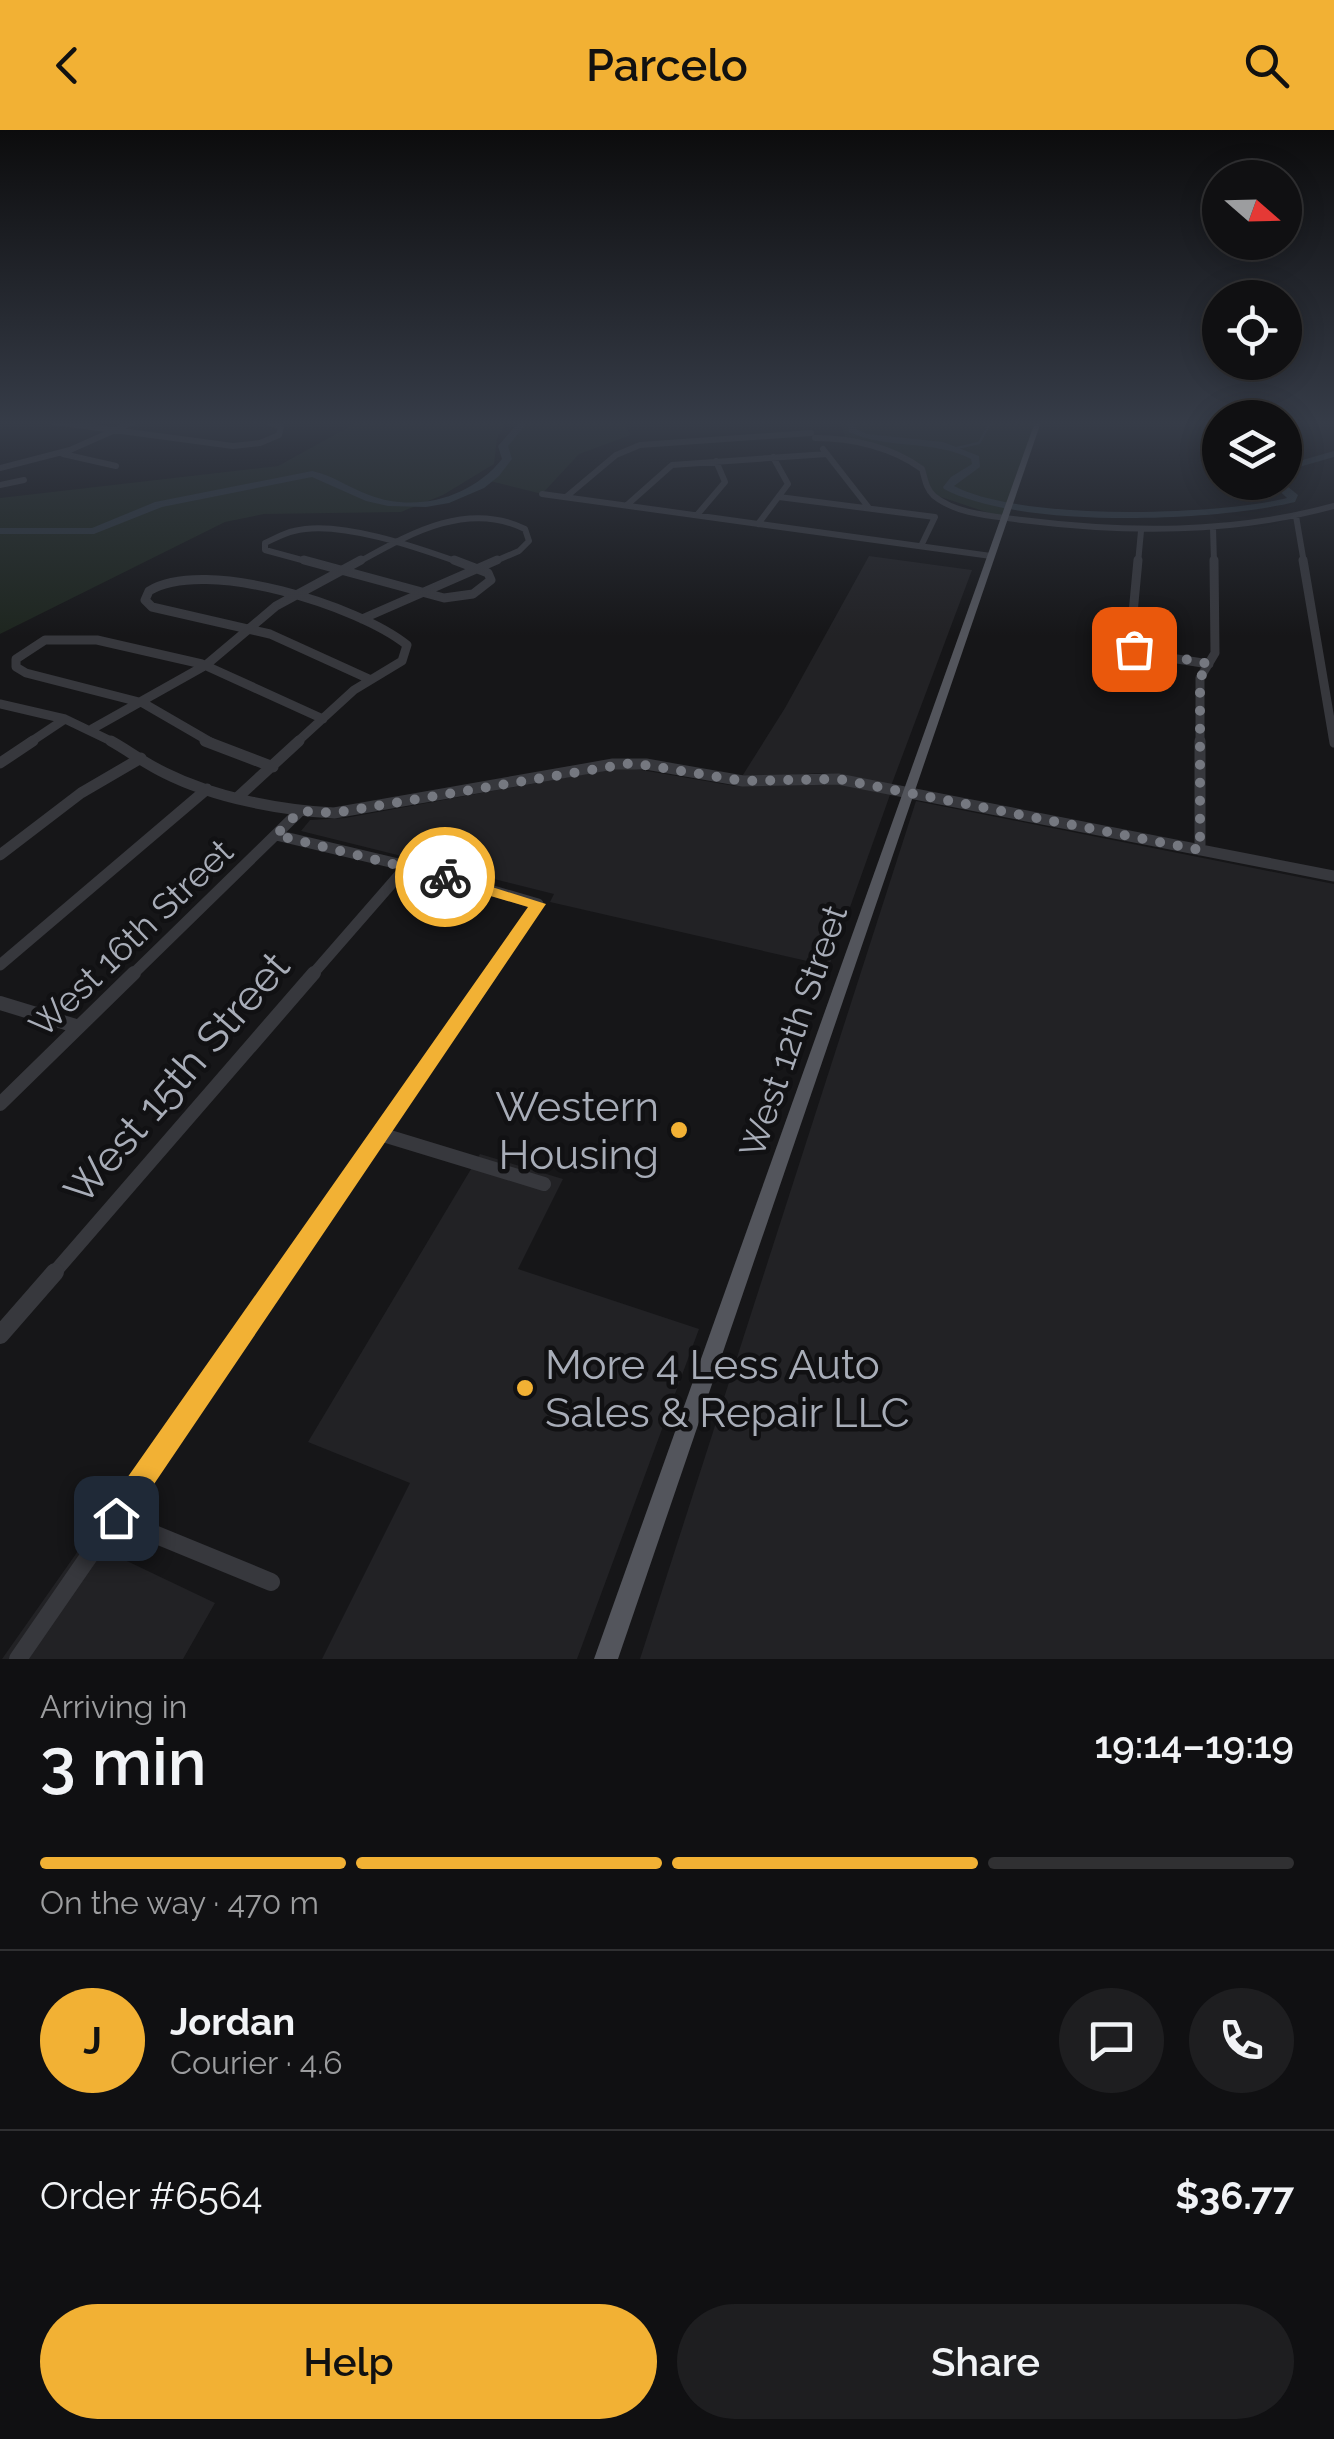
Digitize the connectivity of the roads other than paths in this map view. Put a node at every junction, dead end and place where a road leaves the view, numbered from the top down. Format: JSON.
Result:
{"nodes":[{"id":1,"x":570,"y":493,"type":"edge"},
{"id":2,"x":639,"y":493,"type":"edge"},
{"id":3,"x":715,"y":493,"type":"edge"},
{"id":4,"x":782,"y":493,"type":"edge"},
{"id":5,"x":858,"y":493,"type":"edge"},
{"id":6,"x":932,"y":493,"type":"edge"},
{"id":7,"x":1012,"y":493,"type":"edge"},
{"id":8,"x":542,"y":494,"type":"dead end"},
{"id":9,"x":566,"y":497,"type":"junction"},
{"id":10,"x":780,"y":497,"type":"junction"},
{"id":11,"x":626,"y":505,"type":"junction"},
{"id":12,"x":1334,"y":506,"type":"edge"},
{"id":13,"x":1007,"y":507,"type":"junction"},
{"id":14,"x":869,"y":508,"type":"junction"},
{"id":15,"x":697,"y":515,"type":"junction"},
{"id":16,"x":1296,"y":516,"type":"junction"},
{"id":17,"x":758,"y":524,"type":"junction"},
{"id":18,"x":1214,"y":528,"type":"junction"},
{"id":19,"x":1141,"y":531,"type":"junction"},
{"id":20,"x":393,"y":544,"type":"junction"},
{"id":21,"x":922,"y":546,"type":"junction"},
{"id":22,"x":990,"y":556,"type":"junction"},
{"id":23,"x":348,"y":570,"type":"junction"},
{"id":24,"x":478,"y":570,"type":"junction"},
{"id":25,"x":423,"y":594,"type":"junction"},
{"id":26,"x":294,"y":596,"type":"junction"},
{"id":27,"x":362,"y":619,"type":"junction"},
{"id":28,"x":248,"y":628,"type":"junction"},
{"id":29,"x":1209,"y":664,"type":"junction"},
{"id":30,"x":206,"y":665,"type":"junction"},
{"id":31,"x":369,"y":679,"type":"junction"},
{"id":32,"x":143,"y":703,"type":"junction"},
{"id":33,"x":0,"y":704,"type":"edge"},
{"id":34,"x":65,"y":719,"type":"junction"},
{"id":35,"x":323,"y":719,"type":"junction"},
{"id":36,"x":92,"y":729,"type":"junction"},
{"id":37,"x":1334,"y":743,"type":"edge"},
{"id":38,"x":140,"y":758,"type":"junction"},
{"id":39,"x":0,"y":763,"type":"edge"},
{"id":40,"x":274,"y":767,"type":"junction"},
{"id":41,"x":207,"y":789,"type":"junction"},
{"id":42,"x":908,"y":794,"type":"junction"},
{"id":43,"x":238,"y":797,"type":"junction"},
{"id":44,"x":300,"y":811,"type":"junction"},
{"id":45,"x":276,"y":835,"type":"junction"},
{"id":46,"x":1200,"y":850,"type":"junction"},
{"id":47,"x":0,"y":854,"type":"edge"},
{"id":48,"x":407,"y":866,"type":"junction"},
{"id":49,"x":1334,"y":876,"type":"edge"},
{"id":50,"x":0,"y":965,"type":"edge"},
{"id":51,"x":0,"y":1002,"type":"edge"},
{"id":52,"x":79,"y":1027,"type":"junction"},
{"id":53,"x":0,"y":1104,"type":"edge"},
{"id":54,"x":380,"y":1134,"type":"junction"},
{"id":55,"x":544,"y":1184,"type":"dead end"},
{"id":56,"x":0,"y":1336,"type":"edge"},
{"id":57,"x":116,"y":1518,"type":"junction"},
{"id":58,"x":272,"y":1582,"type":"dead end"},
{"id":59,"x":18,"y":1659,"type":"edge"},
{"id":60,"x":606,"y":1659,"type":"edge"}],
"edges":[{"from":1,"to":9,"type":"street"},
{"from":2,"to":11,"type":"street"},
{"from":3,"to":15,"type":"street"},
{"from":4,"to":10,"type":"street"},
{"from":5,"to":14,"type":"street"},
{"from":6,"to":13,"type":"street"},
{"from":7,"to":13,"type":"main road","name":"West 12th Street"},
{"from":8,"to":9,"type":"street"},
{"from":9,"to":11,"type":"street"},
{"from":10,"to":14,"type":"street"},
{"from":10,"to":17,"type":"street"},
{"from":11,"to":15,"type":"street"},
{"from":12,"to":16,"type":"street"},
{"from":13,"to":19,"type":"street"},
{"from":13,"to":22,"type":"main road","name":"West 12th Street"},
{"from":14,"to":21,"type":"street"},
{"from":15,"to":17,"type":"street"},
{"from":16,"to":18,"type":"street"},
{"from":16,"to":37,"type":"street"},
{"from":17,"to":21,"type":"street"},
{"from":18,"to":19,"type":"street"},
{"from":18,"to":29,"type":"street"},
{"from":19,"to":29,"type":"street"},
{"from":20,"to":23,"type":"street"},
{"from":20,"to":23,"type":"street"},
{"from":20,"to":24,"type":"street"},
{"from":20,"to":24,"type":"street"},
{"from":21,"to":22,"type":"street"},
{"from":22,"to":42,"type":"main road","name":"West 12th Street"},
{"from":23,"to":25,"type":"street"},
{"from":23,"to":26,"type":"street"},
{"from":24,"to":25,"type":"street"},
{"from":24,"to":25,"type":"street"},
{"from":25,"to":27,"type":"street"},
{"from":26,"to":27,"type":"street"},
{"from":26,"to":28,"type":"street"},
{"from":26,"to":28,"type":"street"},
{"from":27,"to":31,"type":"street"},
{"from":28,"to":30,"type":"street"},
{"from":28,"to":31,"type":"street"},
{"from":29,"to":46,"type":"street"},
{"from":30,"to":32,"type":"street"},
{"from":30,"to":32,"type":"street"},
{"from":30,"to":35,"type":"street"},
{"from":31,"to":35,"type":"street"},
{"from":32,"to":36,"type":"street"},
{"from":32,"to":40,"type":"street"},
{"from":33,"to":34,"type":"street"},
{"from":34,"to":36,"type":"street"},
{"from":34,"to":39,"type":"street"},
{"from":35,"to":40,"type":"street"},
{"from":36,"to":38,"type":"street"},
{"from":38,"to":41,"type":"street"},
{"from":38,"to":47,"type":"street"},
{"from":40,"to":43,"type":"street"},
{"from":41,"to":43,"type":"street"},
{"from":41,"to":50,"type":"street"},
{"from":42,"to":44,"type":"street"},
{"from":42,"to":46,"type":"street"},
{"from":42,"to":60,"type":"main road","name":"West 12th Street"},
{"from":43,"to":44,"type":"street"},
{"from":44,"to":45,"type":"street","name":"West 16th Street"},
{"from":45,"to":48,"type":"street"},
{"from":45,"to":52,"type":"street","name":"West 16th Street"},
{"from":46,"to":49,"type":"street"},
{"from":48,"to":54,"type":"street"},
{"from":48,"to":56,"type":"street","name":"West 15th Street"},
{"from":51,"to":52,"type":"street"},
{"from":52,"to":53,"type":"street","name":"West 16th Street"},
{"from":54,"to":55,"type":"street"},
{"from":54,"to":57,"type":"street"},
{"from":57,"to":58,"type":"street"},
{"from":57,"to":59,"type":"street"}]}
